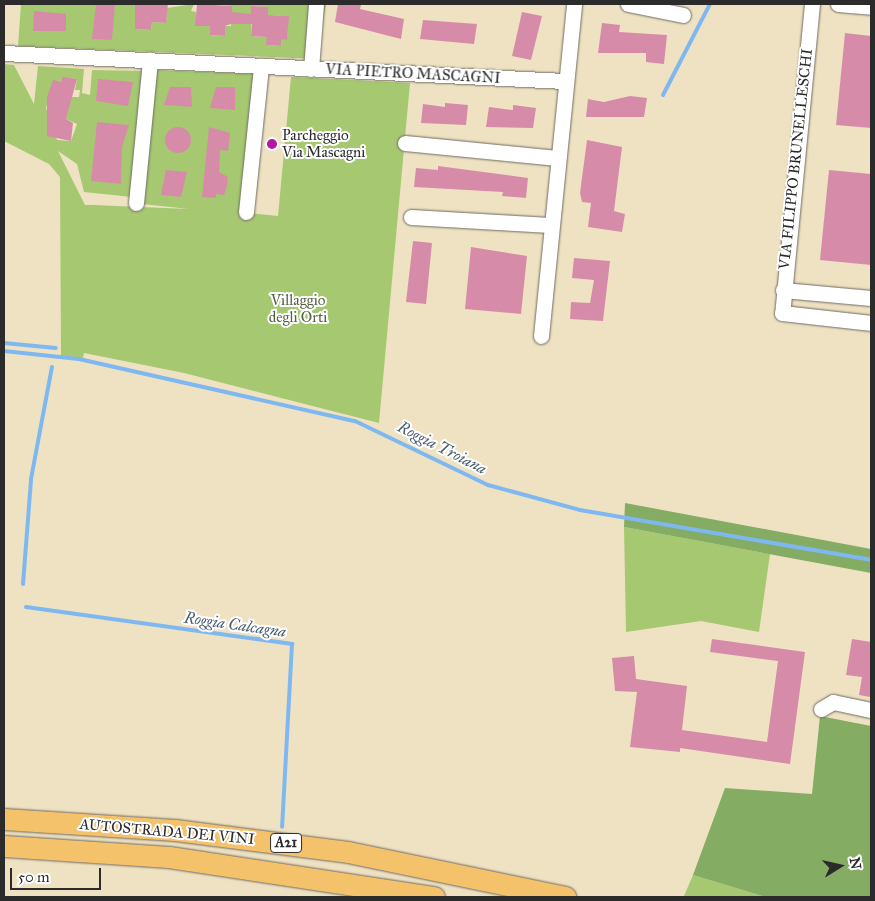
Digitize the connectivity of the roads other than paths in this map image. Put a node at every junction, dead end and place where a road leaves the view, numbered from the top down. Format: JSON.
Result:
{"nodes":[{"id":1,"x":316,"y":4,"type":"edge"},
{"id":2,"x":574,"y":4,"type":"edge"},
{"id":3,"x":628,"y":4,"type":"edge"},
{"id":4,"x":812,"y":4,"type":"edge"},
{"id":5,"x":838,"y":4,"type":"edge"},
{"id":6,"x":844,"y":4,"type":"edge"},
{"id":7,"x":871,"y":7,"type":"edge"},
{"id":8,"x":683,"y":15,"type":"dead end"},
{"id":9,"x":4,"y":53,"type":"edge"},
{"id":10,"x":150,"y":60,"type":"junction"},
{"id":11,"x":261,"y":66,"type":"junction"},
{"id":12,"x":311,"y":69,"type":"junction"},
{"id":13,"x":564,"y":81,"type":"junction"},
{"id":14,"x":405,"y":143,"type":"dead end"},
{"id":15,"x":557,"y":158,"type":"junction"},
{"id":16,"x":136,"y":203,"type":"dead end"},
{"id":17,"x":246,"y":212,"type":"dead end"},
{"id":18,"x":411,"y":217,"type":"dead end"},
{"id":19,"x":550,"y":225,"type":"junction"},
{"id":20,"x":783,"y":290,"type":"junction"},
{"id":21,"x":871,"y":298,"type":"edge"},
{"id":22,"x":871,"y":323,"type":"edge"},
{"id":23,"x":541,"y":336,"type":"dead end"},
{"id":24,"x":821,"y":709,"type":"dead end"},
{"id":25,"x":871,"y":710,"type":"edge"},
{"id":26,"x":4,"y":819,"type":"edge"},
{"id":27,"x":4,"y":846,"type":"edge"},
{"id":28,"x":434,"y":897,"type":"edge"},
{"id":29,"x":565,"y":897,"type":"edge"}],
"edges":[{"from":1,"to":12,"type":"street"},
{"from":2,"to":13,"type":"street"},
{"from":3,"to":8,"type":"street"},
{"from":4,"to":20,"type":"street","name":"VIA FILIPPO BRUNELLESCHI"},
{"from":5,"to":6,"type":"street"},
{"from":6,"to":7,"type":"street"},
{"from":9,"to":10,"type":"street","name":"VIA PIETRO MASCAGNI"},
{"from":10,"to":11,"type":"street","name":"VIA PIETRO MASCAGNI"},
{"from":10,"to":16,"type":"street"},
{"from":11,"to":12,"type":"street","name":"VIA PIETRO MASCAGNI"},
{"from":11,"to":17,"type":"street"},
{"from":12,"to":13,"type":"street","name":"VIA PIETRO MASCAGNI"},
{"from":13,"to":15,"type":"street"},
{"from":14,"to":15,"type":"street"},
{"from":15,"to":19,"type":"street"},
{"from":18,"to":19,"type":"street"},
{"from":19,"to":23,"type":"street"},
{"from":20,"to":21,"type":"street"},
{"from":20,"to":22,"type":"street","name":"VIA FILIPPO BRUNELLESCHI"},
{"from":24,"to":25,"type":"street"},
{"from":26,"to":29,"type":"highway","name":"AUTOSTRADA DEI VINI","number":"A21"},
{"from":27,"to":28,"type":"highway","name":"AUTOSTRADA DEI VINI","number":"A21"}]}
